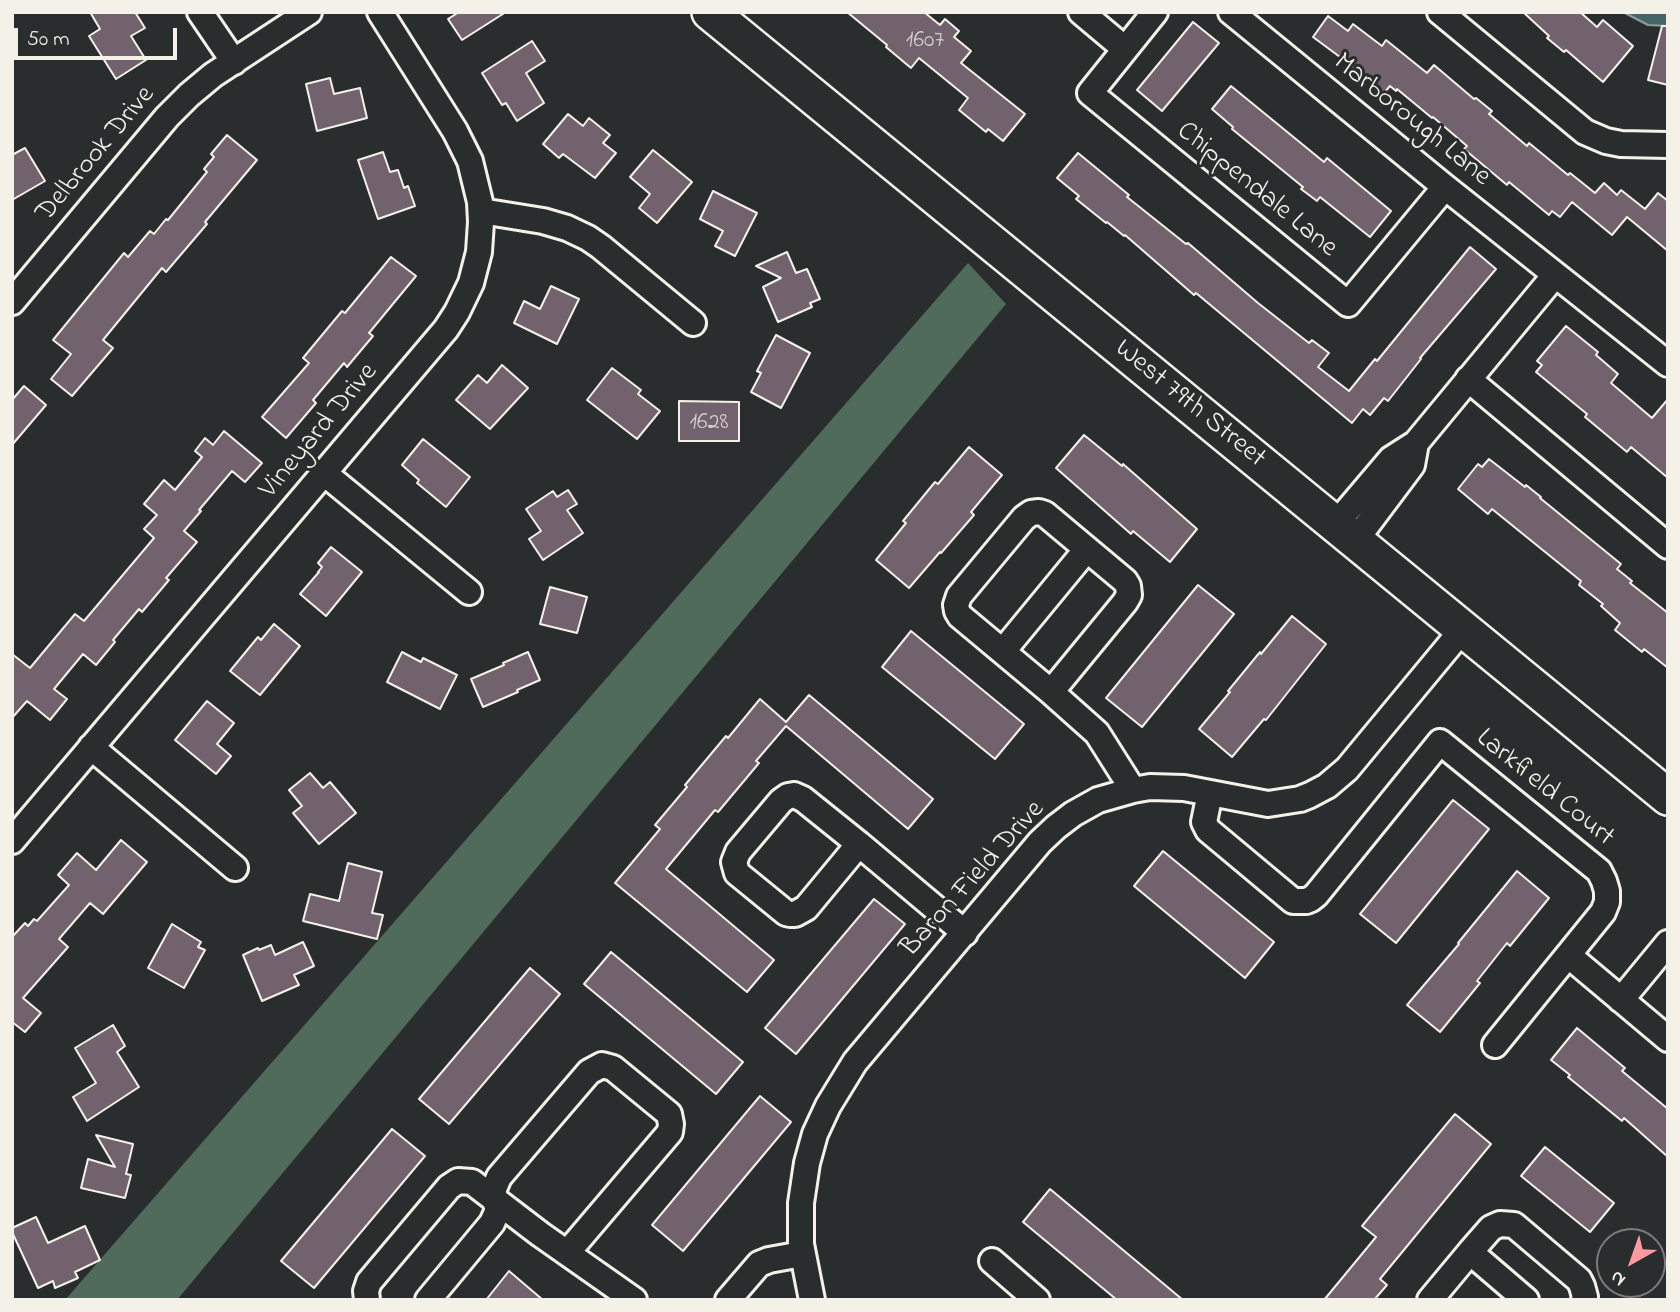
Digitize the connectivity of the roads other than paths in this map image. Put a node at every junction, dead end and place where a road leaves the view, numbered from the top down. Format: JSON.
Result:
{"nodes":[{"id":1,"x":200,"y":12,"type":"edge"},
{"id":2,"x":309,"y":12,"type":"edge"},
{"id":3,"x":380,"y":12,"type":"edge"},
{"id":4,"x":710,"y":12,"type":"edge"},
{"id":5,"x":1080,"y":12,"type":"edge"},
{"id":6,"x":1155,"y":12,"type":"edge"},
{"id":7,"x":1231,"y":12,"type":"edge"},
{"id":8,"x":1440,"y":12,"type":"edge"},
{"id":9,"x":1125,"y":50,"type":"junction"},
{"id":10,"x":234,"y":62,"type":"junction"},
{"id":11,"x":1668,"y":145,"type":"edge"},
{"id":12,"x":1445,"y":187,"type":"junction"},
{"id":13,"x":481,"y":211,"type":"junction"},
{"id":14,"x":1555,"y":275,"type":"junction"},
{"id":15,"x":12,"y":302,"type":"edge"},
{"id":16,"x":693,"y":323,"type":"dead end"},
{"id":17,"x":1668,"y":364,"type":"edge"},
{"id":18,"x":1468,"y":379,"type":"junction"},
{"id":19,"x":324,"y":472,"type":"junction"},
{"id":20,"x":1345,"y":533,"type":"junction"},
{"id":21,"x":1668,"y":546,"type":"edge"},
{"id":22,"x":1087,"y":549,"type":"junction"},
{"id":23,"x":469,"y":592,"type":"dead end"},
{"id":24,"x":1463,"y":629,"type":"junction"},
{"id":25,"x":1003,"y":652,"type":"junction"},
{"id":26,"x":1051,"y":692,"type":"junction"},
{"id":27,"x":91,"y":747,"type":"junction"},
{"id":28,"x":1133,"y":790,"type":"junction"},
{"id":29,"x":1210,"y":793,"type":"junction"},
{"id":30,"x":1668,"y":797,"type":"edge"},
{"id":31,"x":12,"y":841,"type":"edge"},
{"id":32,"x":859,"y":844,"type":"junction"},
{"id":33,"x":235,"y":868,"type":"dead end"},
{"id":34,"x":965,"y":933,"type":"junction"},
{"id":35,"x":1668,"y":943,"type":"edge"},
{"id":36,"x":1568,"y":955,"type":"junction"},
{"id":37,"x":1621,"y":1000,"type":"junction"},
{"id":38,"x":1668,"y":1039,"type":"edge"},
{"id":39,"x":1494,"y":1045,"type":"dead end"},
{"id":40,"x":494,"y":1209,"type":"junction"},
{"id":41,"x":1470,"y":1252,"type":"junction"},
{"id":42,"x":567,"y":1253,"type":"junction"},
{"id":43,"x":802,"y":1254,"type":"junction"},
{"id":44,"x":992,"y":1261,"type":"dead end"},
{"id":45,"x":367,"y":1300,"type":"edge"},
{"id":46,"x":428,"y":1300,"type":"edge"},
{"id":47,"x":634,"y":1300,"type":"edge"},
{"id":48,"x":728,"y":1300,"type":"edge"},
{"id":49,"x":812,"y":1300,"type":"edge"},
{"id":50,"x":1037,"y":1300,"type":"edge"},
{"id":51,"x":1430,"y":1300,"type":"edge"},
{"id":52,"x":1526,"y":1300,"type":"edge"},
{"id":53,"x":1584,"y":1300,"type":"edge"}],
"edges":[{"from":1,"to":10,"type":"street"},
{"from":2,"to":10,"type":"street","name":"Delbrook Drive"},
{"from":3,"to":13,"type":"street","name":"Vineyard Drive"},
{"from":4,"to":20,"type":"main road","name":"West 79th Street"},
{"from":5,"to":9,"type":"street"},
{"from":6,"to":9,"type":"street","name":"Chippendale Lane"},
{"from":7,"to":12,"type":"street","name":"Marborough Lane"},
{"from":8,"to":11,"type":"street"},
{"from":9,"to":12,"type":"street","name":"Chippendale Lane"},
{"from":10,"to":15,"type":"street","name":"Delbrook Drive"},
{"from":12,"to":14,"type":"street","name":"Marborough Lane"},
{"from":13,"to":16,"type":"street"},
{"from":13,"to":19,"type":"street","name":"Vineyard Drive"},
{"from":14,"to":17,"type":"street","name":"Marborough Lane"},
{"from":14,"to":18,"type":"street"},
{"from":18,"to":20,"type":"street"},
{"from":18,"to":21,"type":"street"},
{"from":19,"to":23,"type":"street"},
{"from":19,"to":27,"type":"street","name":"Vineyard Drive"},
{"from":20,"to":24,"type":"main road","name":"West 79th Street"},
{"from":22,"to":25,"type":"street"},
{"from":22,"to":25,"type":"street"},
{"from":22,"to":26,"type":"street"},
{"from":24,"to":29,"type":"street","name":"Baron Field Drive"},
{"from":24,"to":30,"type":"main road","name":"West 79th Street"},
{"from":25,"to":26,"type":"street"},
{"from":26,"to":28,"type":"street"},
{"from":27,"to":31,"type":"street","name":"Vineyard Drive"},
{"from":27,"to":33,"type":"street"},
{"from":28,"to":29,"type":"street","name":"Baron Field Drive"},
{"from":28,"to":34,"type":"street","name":"Baron Field Drive"},
{"from":29,"to":36,"type":"street","name":"Larkfield Court"},
{"from":32,"to":32,"type":"street"},
{"from":32,"to":34,"type":"street"},
{"from":34,"to":43,"type":"street","name":"Baron Field Drive"},
{"from":35,"to":37,"type":"street"},
{"from":36,"to":37,"type":"street"},
{"from":36,"to":39,"type":"street","name":"Larkfield Court"},
{"from":37,"to":38,"type":"street"},
{"from":40,"to":42,"type":"street"},
{"from":40,"to":42,"type":"street"},
{"from":40,"to":45,"type":"street"},
{"from":40,"to":46,"type":"street"},
{"from":41,"to":51,"type":"street"},
{"from":41,"to":52,"type":"street"},
{"from":41,"to":53,"type":"street"},
{"from":42,"to":47,"type":"street"},
{"from":43,"to":48,"type":"street"},
{"from":43,"to":49,"type":"street","name":"Baron Field Drive"},
{"from":44,"to":50,"type":"street"}]}
